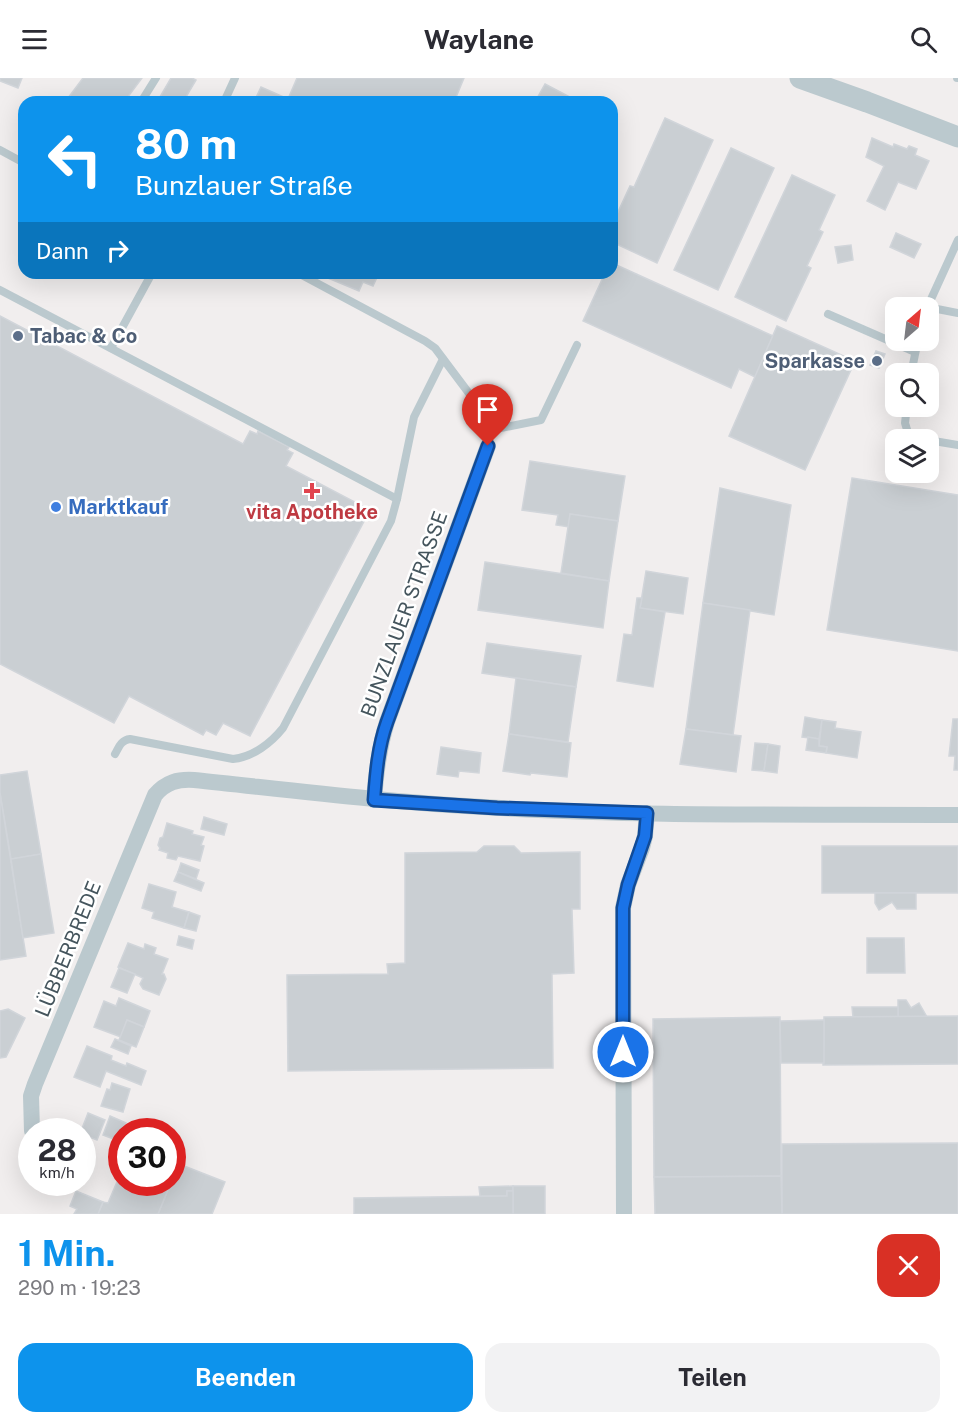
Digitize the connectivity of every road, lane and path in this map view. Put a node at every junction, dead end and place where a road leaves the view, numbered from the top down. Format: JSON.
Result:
{"nodes":[{"id":1,"x":156,"y":78,"type":"edge"},
{"id":2,"x":235,"y":78,"type":"edge"},
{"id":3,"x":800,"y":78,"type":"edge"},
{"id":4,"x":145,"y":96,"type":"edge"},
{"id":5,"x":227,"y":96,"type":"edge"},
{"id":6,"x":958,"y":137,"type":"edge"},
{"id":7,"x":0,"y":150,"type":"edge"},
{"id":8,"x":18,"y":160,"type":"edge"},
{"id":9,"x":958,"y":240,"type":"edge"},
{"id":10,"x":149,"y":279,"type":"edge"},
{"id":11,"x":309,"y":279,"type":"edge"},
{"id":12,"x":0,"y":290,"type":"edge"},
{"id":13,"x":932,"y":297,"type":"edge"},
{"id":14,"x":939,"y":309,"type":"edge"},
{"id":15,"x":958,"y":313,"type":"edge"},
{"id":16,"x":828,"y":314,"type":"dead end"},
{"id":17,"x":577,"y":345,"type":"dead end"},
{"id":18,"x":111,"y":348,"type":"junction"},
{"id":19,"x":915,"y":352,"type":"joint"},
{"id":20,"x":443,"y":359,"type":"junction"},
{"id":21,"x":913,"y":363,"type":"edge"},
{"id":22,"x":489,"y":438,"type":"junction"},
{"id":23,"x":939,"y":442,"type":"edge"},
{"id":24,"x":958,"y":445,"type":"edge"},
{"id":25,"x":398,"y":499,"type":"junction"},
{"id":26,"x":115,"y":754,"type":"dead end"},
{"id":27,"x":374,"y":800,"type":"junction"},
{"id":28,"x":647,"y":813,"type":"junction"},
{"id":29,"x":958,"y":814,"type":"edge"},
{"id":30,"x":32,"y":1118,"type":"edge"},
{"id":31,"x":624,"y":1214,"type":"edge"}],
"edges":[{"from":1,"to":4,"type":"lane"},
{"from":2,"to":5,"type":"lane"},
{"from":3,"to":6,"type":"street"},
{"from":7,"to":8,"type":"lane"},
{"from":9,"to":13,"type":"lane"},
{"from":10,"to":18,"type":"lane"},
{"from":11,"to":20,"type":"lane"},
{"from":12,"to":18,"type":"lane"},
{"from":14,"to":15,"type":"lane"},
{"from":16,"to":19,"type":"lane"},
{"from":17,"to":22,"type":"lane"},
{"from":18,"to":25,"type":"lane"},
{"from":19,"to":21,"type":"lane"},
{"from":20,"to":22,"type":"lane"},
{"from":20,"to":25,"type":"lane"},
{"from":22,"to":27,"type":"street","name":"BUNZLAUER STRASSE"},
{"from":23,"to":24,"type":"lane"},
{"from":25,"to":26,"type":"lane"},
{"from":27,"to":28,"type":"street"},
{"from":27,"to":30,"type":"street","name":"LÜBBERBREDE"},
{"from":28,"to":29,"type":"street"},
{"from":28,"to":31,"type":"street"}]}
